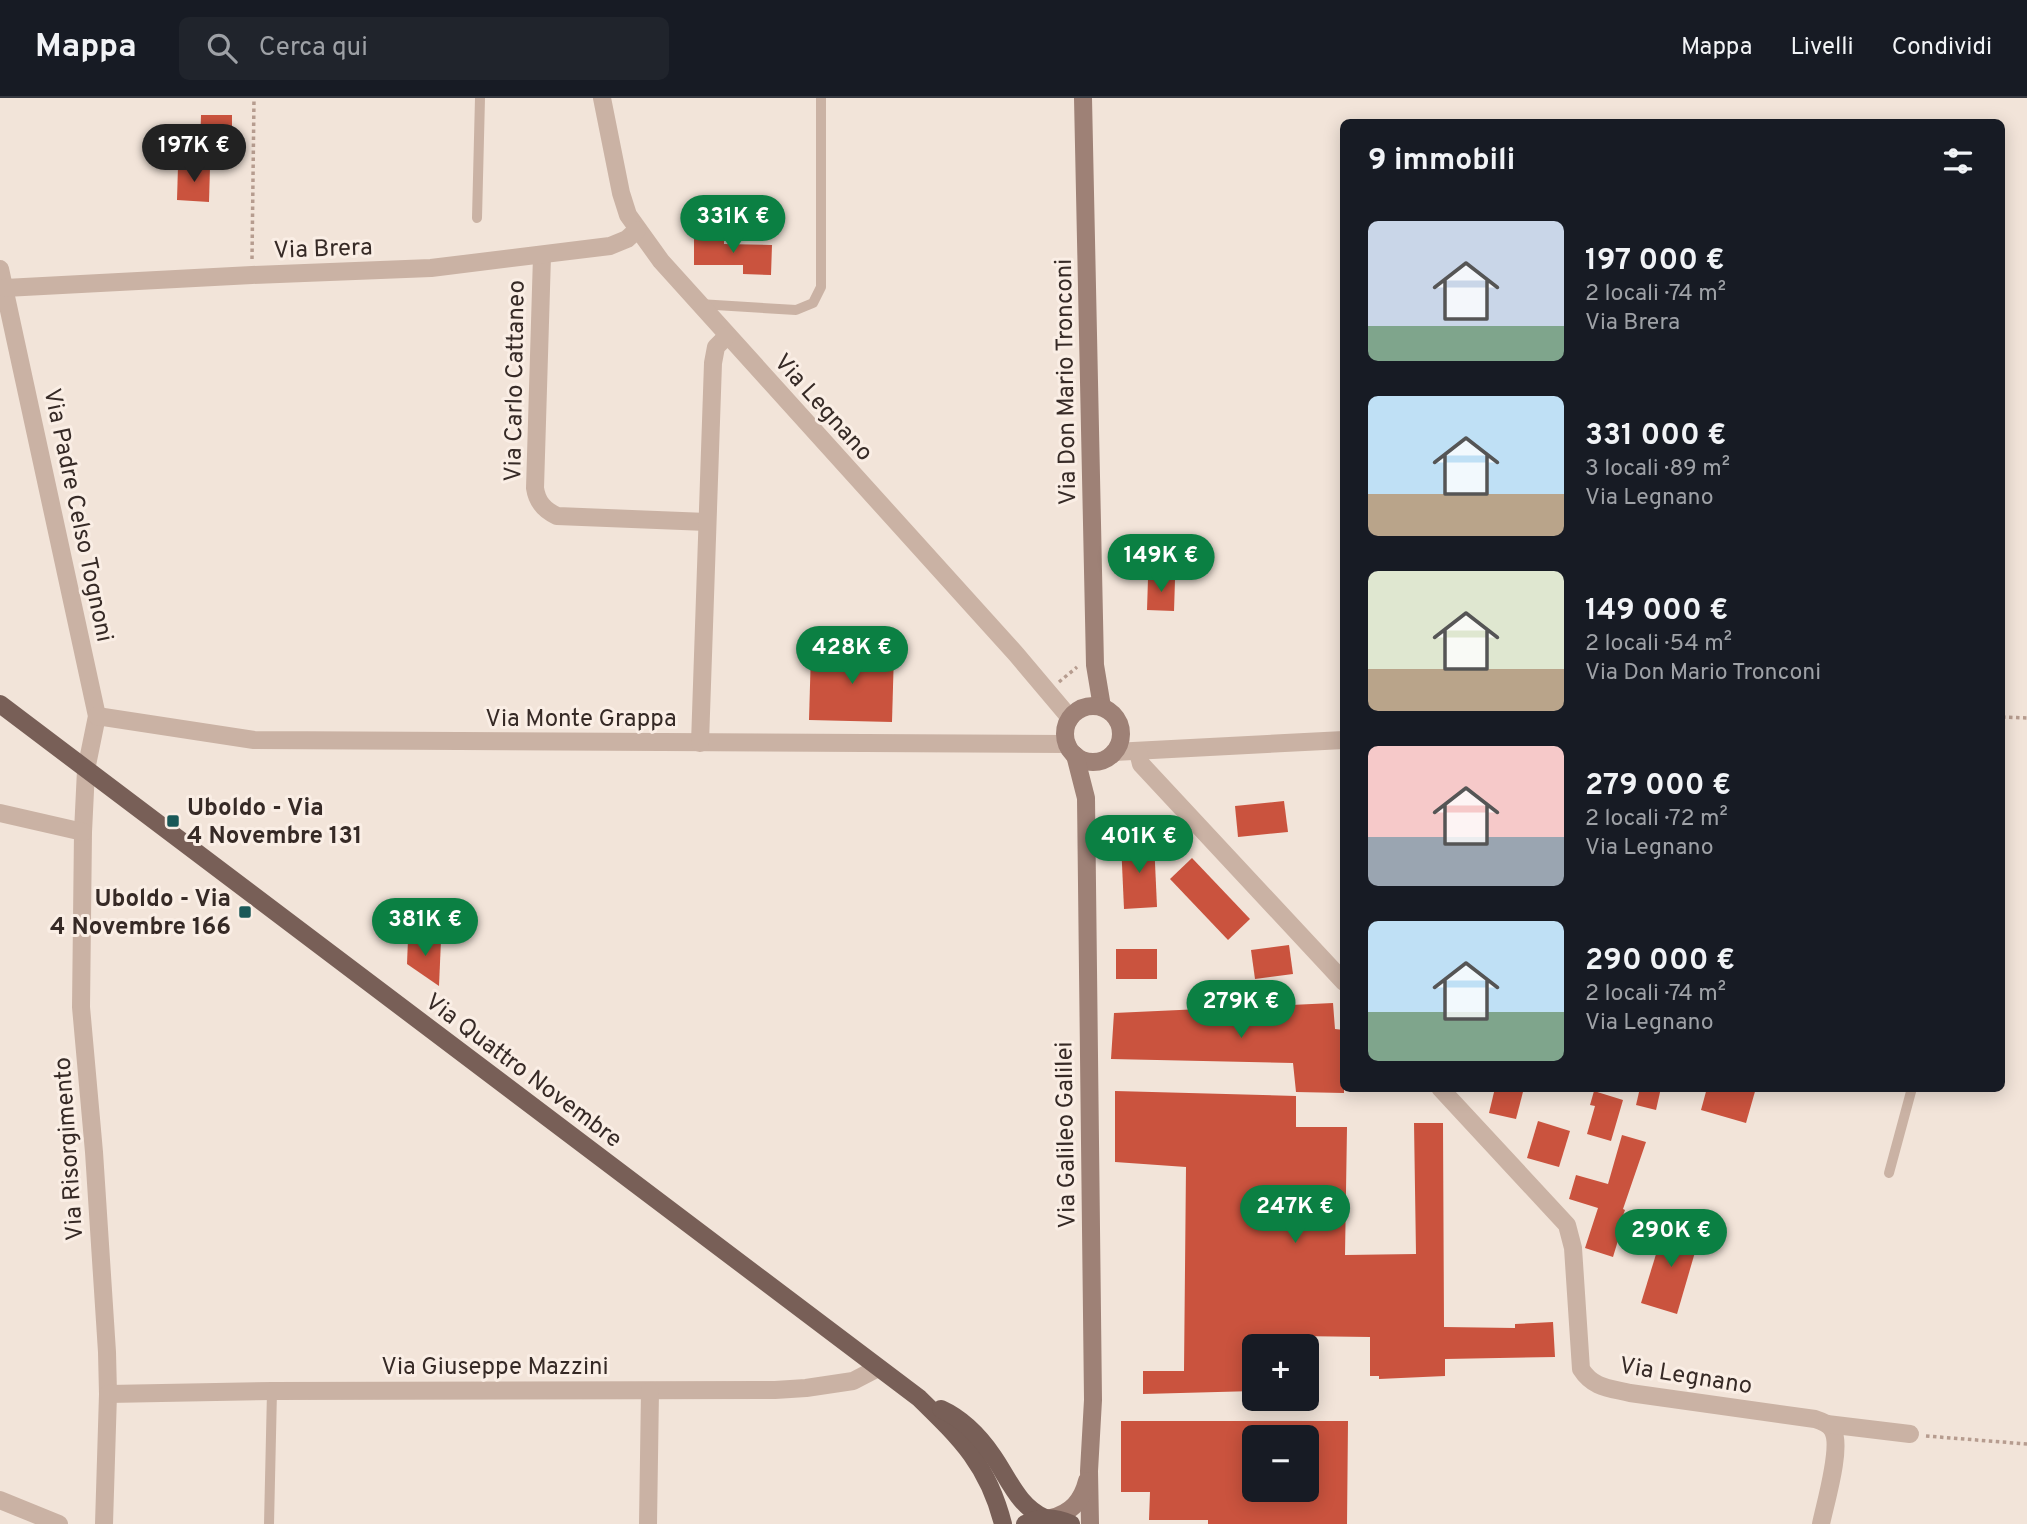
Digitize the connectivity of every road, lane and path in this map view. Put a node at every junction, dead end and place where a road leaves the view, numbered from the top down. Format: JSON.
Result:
{"nodes":[{"id":1,"x":254,"y":98,"type":"edge"},
{"id":2,"x":480,"y":98,"type":"edge"},
{"id":3,"x":602,"y":98,"type":"edge"},
{"id":4,"x":821,"y":98,"type":"edge"},
{"id":5,"x":1083,"y":98,"type":"edge"},
{"id":6,"x":477,"y":218,"type":"dead end"},
{"id":7,"x":637,"y":230,"type":"junction"},
{"id":8,"x":541,"y":256,"type":"junction"},
{"id":9,"x":0,"y":269,"type":"edge"},
{"id":10,"x":251,"y":275,"type":"junction"},
{"id":11,"x":5,"y":288,"type":"junction"},
{"id":12,"x":698,"y":304,"type":"junction"},
{"id":13,"x":727,"y":336,"type":"junction"},
{"id":14,"x":707,"y":522,"type":"junction"},
{"id":15,"x":1096,"y":665,"type":"junction"},
{"id":16,"x":0,"y":704,"type":"edge"},
{"id":17,"x":1102,"y":707,"type":"junction"},
{"id":18,"x":1075,"y":713,"type":"junction"},
{"id":19,"x":97,"y":716,"type":"junction"},
{"id":20,"x":2005,"y":717,"type":"edge"},
{"id":21,"x":2027,"y":718,"type":"edge"},
{"id":22,"x":1340,"y":740,"type":"edge"},
{"id":23,"x":699,"y":743,"type":"junction"},
{"id":24,"x":1071,"y":749,"type":"junction"},
{"id":25,"x":1138,"y":752,"type":"junction"},
{"id":26,"x":1107,"y":756,"type":"junction"},
{"id":27,"x":86,"y":770,"type":"junction"},
{"id":28,"x":1086,"y":798,"type":"junction"},
{"id":29,"x":0,"y":813,"type":"edge"},
{"id":30,"x":83,"y":832,"type":"junction"},
{"id":31,"x":1340,"y":978,"type":"edge"},
{"id":32,"x":1444,"y":1092,"type":"edge"},
{"id":33,"x":1911,"y":1092,"type":"edge"},
{"id":34,"x":1889,"y":1173,"type":"dead end"},
{"id":35,"x":878,"y":1368,"type":"junction"},
{"id":36,"x":272,"y":1391,"type":"junction"},
{"id":37,"x":650,"y":1391,"type":"junction"},
{"id":38,"x":108,"y":1394,"type":"junction"},
{"id":39,"x":919,"y":1398,"type":"junction"},
{"id":40,"x":1827,"y":1424,"type":"junction"},
{"id":41,"x":1910,"y":1434,"type":"joint"},
{"id":42,"x":2027,"y":1444,"type":"edge"},
{"id":43,"x":1089,"y":1471,"type":"junction"},
{"id":44,"x":0,"y":1500,"type":"edge"},
{"id":45,"x":1048,"y":1518,"type":"junction"},
{"id":46,"x":59,"y":1524,"type":"edge"},
{"id":47,"x":104,"y":1524,"type":"edge"},
{"id":48,"x":269,"y":1524,"type":"edge"},
{"id":49,"x":648,"y":1524,"type":"edge"},
{"id":50,"x":1003,"y":1524,"type":"edge"},
{"id":51,"x":1026,"y":1524,"type":"edge"},
{"id":52,"x":1070,"y":1524,"type":"edge"},
{"id":53,"x":1090,"y":1524,"type":"edge"},
{"id":54,"x":1821,"y":1524,"type":"edge"}],
"edges":[{"from":1,"to":10,"type":"path"},
{"from":2,"to":6,"type":"lane"},
{"from":3,"to":7,"type":"street","name":"Via Legnano"},
{"from":4,"to":12,"type":"lane"},
{"from":5,"to":15,"type":"street","name":"Via Don Mario Tronconi"},
{"from":7,"to":8,"type":"street","name":"Via Brera"},
{"from":7,"to":12,"type":"street","name":"Via Legnano"},
{"from":8,"to":10,"type":"street","name":"Via Brera"},
{"from":8,"to":14,"type":"street","name":"Via Carlo Cattaneo"},
{"from":9,"to":11,"type":"street","name":"Via Padre Celso Tognoni"},
{"from":10,"to":11,"type":"street","name":"Via Brera"},
{"from":11,"to":19,"type":"street","name":"Via Padre Celso Tognoni"},
{"from":12,"to":13,"type":"street","name":"Via Legnano"},
{"from":13,"to":14,"type":"street"},
{"from":13,"to":18,"type":"street","name":"Via Legnano"},
{"from":14,"to":23,"type":"street"},
{"from":15,"to":17,"type":"street","name":"Via Don Mario Tronconi"},
{"from":15,"to":18,"type":"street","name":"Via Don Mario Tronconi"},
{"from":16,"to":27,"type":"main road","name":"Via Quattro Novembre"},
{"from":17,"to":18,"type":"street"},
{"from":17,"to":26,"type":"street"},
{"from":18,"to":24,"type":"street"},
{"from":19,"to":23,"type":"street","name":"Via Monte Grappa"},
{"from":19,"to":27,"type":"street","name":"Via Padre Celso Tognoni"},
{"from":20,"to":21,"type":"path"},
{"from":22,"to":25,"type":"street"},
{"from":23,"to":24,"type":"street","name":"Via Monte Grappa"},
{"from":24,"to":26,"type":"street"},
{"from":24,"to":28,"type":"street","name":"Via Galileo Galilei"},
{"from":25,"to":26,"type":"street"},
{"from":25,"to":31,"type":"street"},
{"from":26,"to":28,"type":"street","name":"Via Galileo Galilei"},
{"from":27,"to":30,"type":"street","name":"Via Risorgimento"},
{"from":27,"to":35,"type":"main road","name":"Via Quattro Novembre"},
{"from":28,"to":43,"type":"street","name":"Via Galileo Galilei"},
{"from":29,"to":30,"type":"street"},
{"from":30,"to":38,"type":"street","name":"Via Risorgimento"},
{"from":32,"to":40,"type":"street","name":"Via Legnano"},
{"from":33,"to":34,"type":"lane"},
{"from":35,"to":37,"type":"street","name":"Via Giuseppe Mazzini"},
{"from":35,"to":39,"type":"main road","name":"Via Quattro Novembre"},
{"from":36,"to":37,"type":"street","name":"Via Giuseppe Mazzini"},
{"from":36,"to":38,"type":"street","name":"Via Giuseppe Mazzini"},
{"from":36,"to":48,"type":"lane"},
{"from":37,"to":49,"type":"street"},
{"from":38,"to":47,"type":"street","name":"Via Risorgimento"},
{"from":39,"to":45,"type":"main road","name":"Via Quattro Novembre"},
{"from":39,"to":50,"type":"main road","name":"Via Quattro Novembre"},
{"from":40,"to":41,"type":"street","name":"Via Legnano"},
{"from":40,"to":54,"type":"street"},
{"from":41,"to":42,"type":"path"},
{"from":43,"to":45,"type":"street","name":"Via Galileo Galilei"},
{"from":43,"to":53,"type":"street","name":"Via Galileo Galilei"},
{"from":44,"to":46,"type":"street"},
{"from":45,"to":51,"type":"main road"},
{"from":45,"to":52,"type":"main road"}]}
